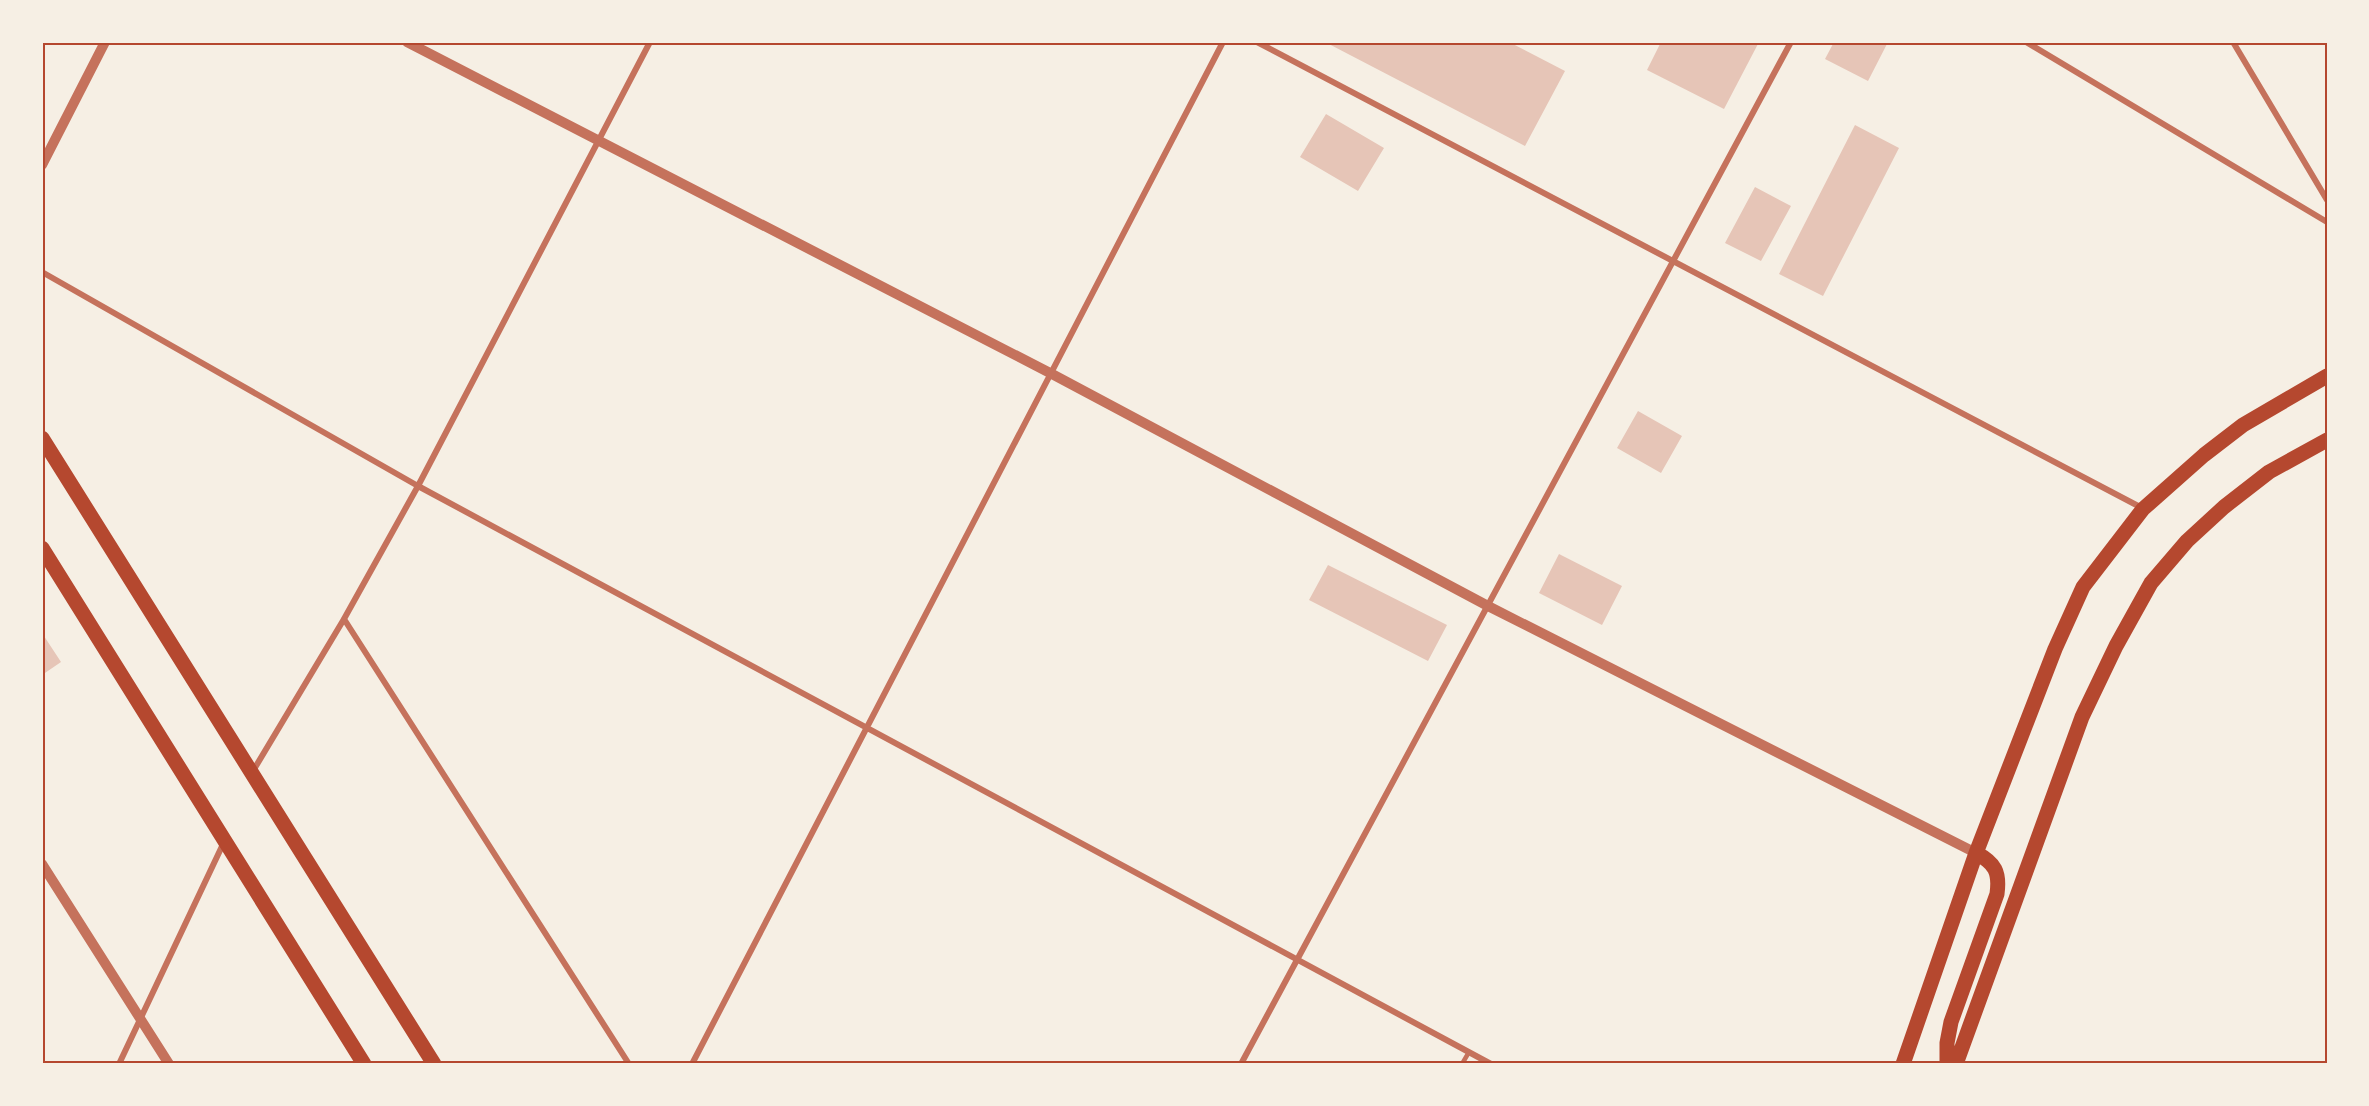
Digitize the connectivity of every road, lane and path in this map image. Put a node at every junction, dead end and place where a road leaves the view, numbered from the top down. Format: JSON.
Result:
{"nodes":[{"id":1,"x":105,"y":42,"type":"edge"},
{"id":2,"x":407,"y":42,"type":"edge"},
{"id":3,"x":651,"y":42,"type":"edge"},
{"id":4,"x":1223,"y":42,"type":"edge"},
{"id":5,"x":1257,"y":42,"type":"edge"},
{"id":6,"x":1791,"y":42,"type":"edge"},
{"id":7,"x":2026,"y":42,"type":"edge"},
{"id":8,"x":2233,"y":42,"type":"edge"},
{"id":9,"x":598,"y":142,"type":"junction"},
{"id":10,"x":42,"y":165,"type":"edge"},
{"id":11,"x":2327,"y":200,"type":"edge"},
{"id":12,"x":2327,"y":222,"type":"edge"},
{"id":13,"x":1673,"y":261,"type":"junction"},
{"id":14,"x":42,"y":272,"type":"edge"},
{"id":15,"x":1052,"y":374,"type":"junction"},
{"id":16,"x":2327,"y":376,"type":"edge"},
{"id":17,"x":42,"y":438,"type":"edge"},
{"id":18,"x":2327,"y":440,"type":"edge"},
{"id":19,"x":418,"y":486,"type":"junction"},
{"id":20,"x":2143,"y":509,"type":"junction"},
{"id":21,"x":42,"y":548,"type":"edge"},
{"id":22,"x":1488,"y":606,"type":"junction"},
{"id":23,"x":344,"y":619,"type":"junction"},
{"id":24,"x":869,"y":728,"type":"junction"},
{"id":25,"x":252,"y":773,"type":"junction"},
{"id":26,"x":225,"y":841,"type":"junction"},
{"id":27,"x":1976,"y":853,"type":"junction"},
{"id":28,"x":42,"y":864,"type":"edge"},
{"id":29,"x":1297,"y":961,"type":"junction"},
{"id":30,"x":141,"y":1019,"type":"junction"},
{"id":31,"x":1469,"y":1052,"type":"junction"},
{"id":32,"x":119,"y":1064,"type":"edge"},
{"id":33,"x":169,"y":1064,"type":"edge"},
{"id":34,"x":364,"y":1064,"type":"edge"},
{"id":35,"x":434,"y":1064,"type":"edge"},
{"id":36,"x":629,"y":1064,"type":"edge"},
{"id":37,"x":692,"y":1064,"type":"edge"},
{"id":38,"x":1241,"y":1064,"type":"edge"},
{"id":39,"x":1462,"y":1064,"type":"edge"},
{"id":40,"x":1491,"y":1064,"type":"edge"},
{"id":41,"x":1903,"y":1064,"type":"edge"},
{"id":42,"x":1947,"y":1064,"type":"edge"},
{"id":43,"x":1956,"y":1064,"type":"edge"}],
"edges":[{"from":1,"to":10,"type":"street"},
{"from":2,"to":9,"type":"street"},
{"from":3,"to":9,"type":"street"},
{"from":4,"to":15,"type":"street"},
{"from":5,"to":13,"type":"street"},
{"from":6,"to":13,"type":"street"},
{"from":7,"to":12,"type":"street"},
{"from":8,"to":11,"type":"street"},
{"from":9,"to":15,"type":"street"},
{"from":9,"to":19,"type":"street"},
{"from":13,"to":20,"type":"street"},
{"from":13,"to":22,"type":"street"},
{"from":14,"to":19,"type":"street"},
{"from":15,"to":22,"type":"street"},
{"from":15,"to":24,"type":"street"},
{"from":16,"to":20,"type":"main road"},
{"from":17,"to":25,"type":"main road"},
{"from":18,"to":43,"type":"main road"},
{"from":19,"to":23,"type":"street"},
{"from":19,"to":24,"type":"street"},
{"from":20,"to":27,"type":"main road"},
{"from":21,"to":26,"type":"main road"},
{"from":22,"to":27,"type":"street"},
{"from":22,"to":29,"type":"street"},
{"from":23,"to":25,"type":"street"},
{"from":23,"to":36,"type":"street"},
{"from":24,"to":29,"type":"street"},
{"from":24,"to":37,"type":"street"},
{"from":25,"to":35,"type":"main road"},
{"from":26,"to":30,"type":"street"},
{"from":26,"to":34,"type":"main road"},
{"from":27,"to":41,"type":"main road"},
{"from":27,"to":42,"type":"main road"},
{"from":28,"to":30,"type":"street"},
{"from":29,"to":31,"type":"street"},
{"from":29,"to":38,"type":"street"},
{"from":30,"to":32,"type":"street"},
{"from":30,"to":33,"type":"street"},
{"from":31,"to":39,"type":"lane"},
{"from":31,"to":40,"type":"street"}]}
